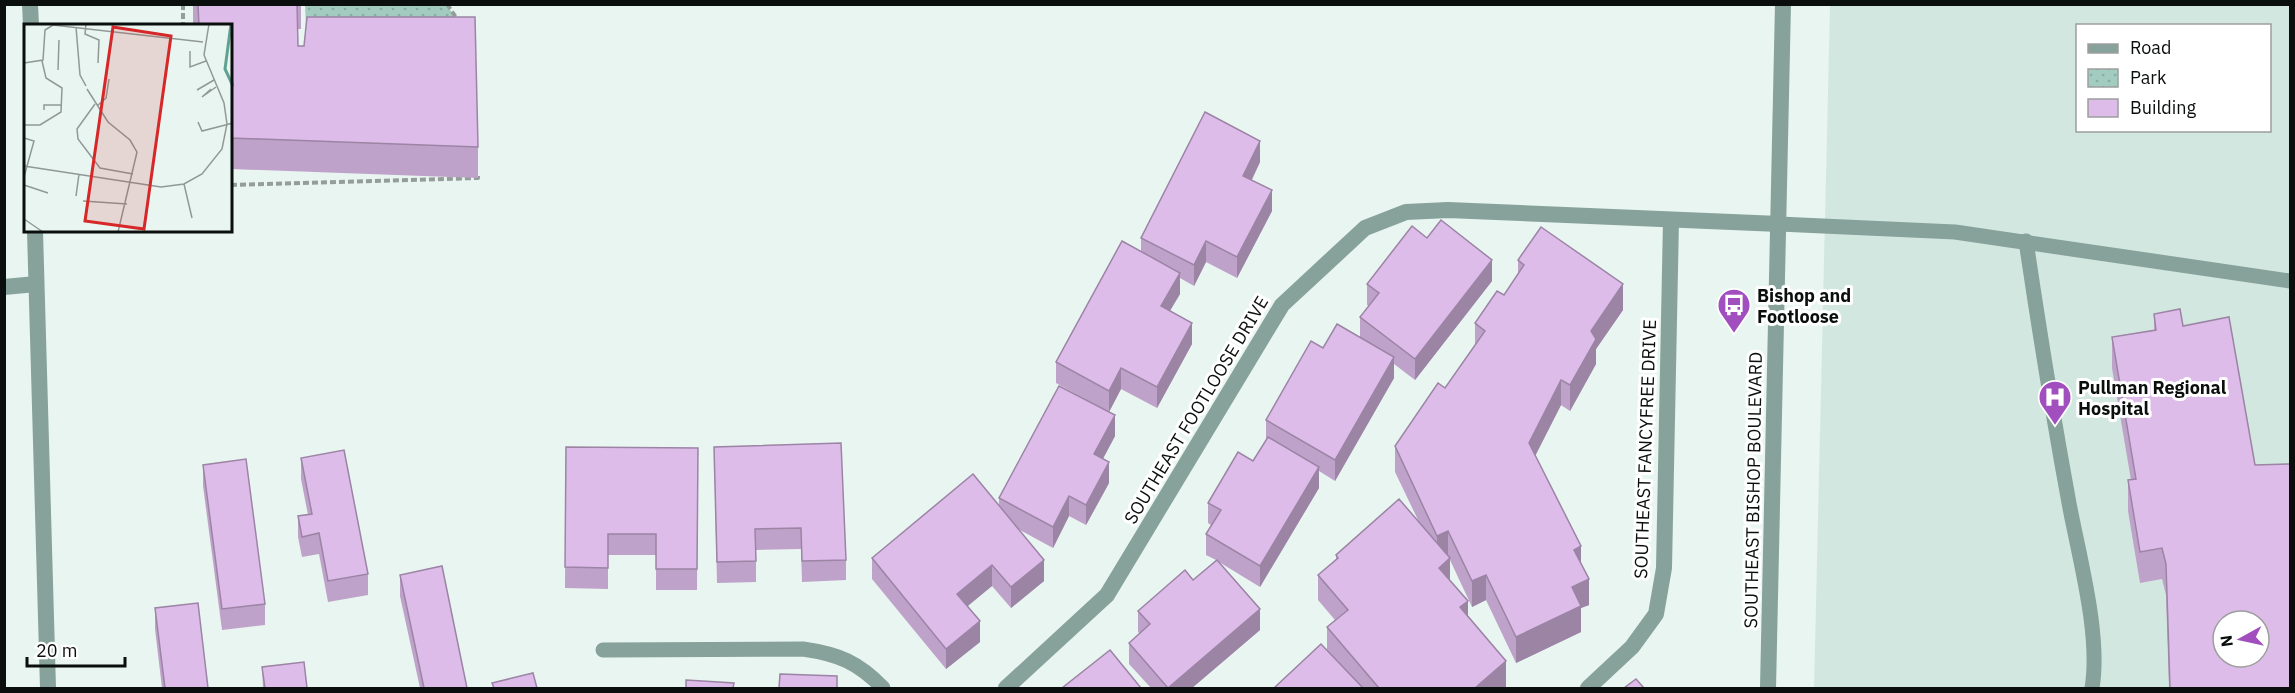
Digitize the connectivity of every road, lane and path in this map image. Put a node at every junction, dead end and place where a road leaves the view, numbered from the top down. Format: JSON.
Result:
{"nodes":[{"id":1,"x":30,"y":4,"type":"edge"},
{"id":2,"x":183,"y":4,"type":"edge"},
{"id":3,"x":447,"y":4,"type":"edge"},
{"id":4,"x":1783,"y":4,"type":"edge"},
{"id":5,"x":458,"y":22,"type":"edge"},
{"id":6,"x":31,"y":24,"type":"edge"},
{"id":7,"x":183,"y":24,"type":"edge"},
{"id":8,"x":478,"y":166,"type":"edge"},
{"id":9,"x":232,"y":185,"type":"edge"},
{"id":10,"x":1671,"y":220,"type":"junction"},
{"id":11,"x":1779,"y":224,"type":"junction"},
{"id":12,"x":35,"y":232,"type":"edge"},
{"id":13,"x":2026,"y":241,"type":"junction"},
{"id":14,"x":2290,"y":281,"type":"edge"},
{"id":15,"x":36,"y":284,"type":"junction"},
{"id":16,"x":4,"y":287,"type":"edge"},
{"id":17,"x":603,"y":650,"type":"dead end"},
{"id":18,"x":48,"y":688,"type":"edge"},
{"id":19,"x":883,"y":688,"type":"edge"},
{"id":20,"x":1006,"y":688,"type":"edge"},
{"id":21,"x":1588,"y":688,"type":"edge"},
{"id":22,"x":1768,"y":688,"type":"edge"},
{"id":23,"x":2092,"y":688,"type":"edge"}],
"edges":[{"from":1,"to":6,"type":"street"},
{"from":2,"to":7,"type":"path"},
{"from":3,"to":5,"type":"path"},
{"from":4,"to":11,"type":"street","name":"SOUTHEAST BISHOP BOULEVARD"},
{"from":8,"to":9,"type":"path"},
{"from":10,"to":11,"type":"street","name":"SOUTHEAST FOOTLOOSE DRIVE"},
{"from":10,"to":20,"type":"street","name":"SOUTHEAST FOOTLOOSE DRIVE"},
{"from":10,"to":21,"type":"street","name":"SOUTHEAST FANCYFREE DRIVE"},
{"from":11,"to":13,"type":"lane"},
{"from":11,"to":22,"type":"street","name":"SOUTHEAST BISHOP BOULEVARD"},
{"from":12,"to":15,"type":"street"},
{"from":13,"to":14,"type":"lane"},
{"from":13,"to":23,"type":"lane"},
{"from":15,"to":16,"type":"street"},
{"from":15,"to":18,"type":"street"},
{"from":17,"to":19,"type":"lane"}]}
